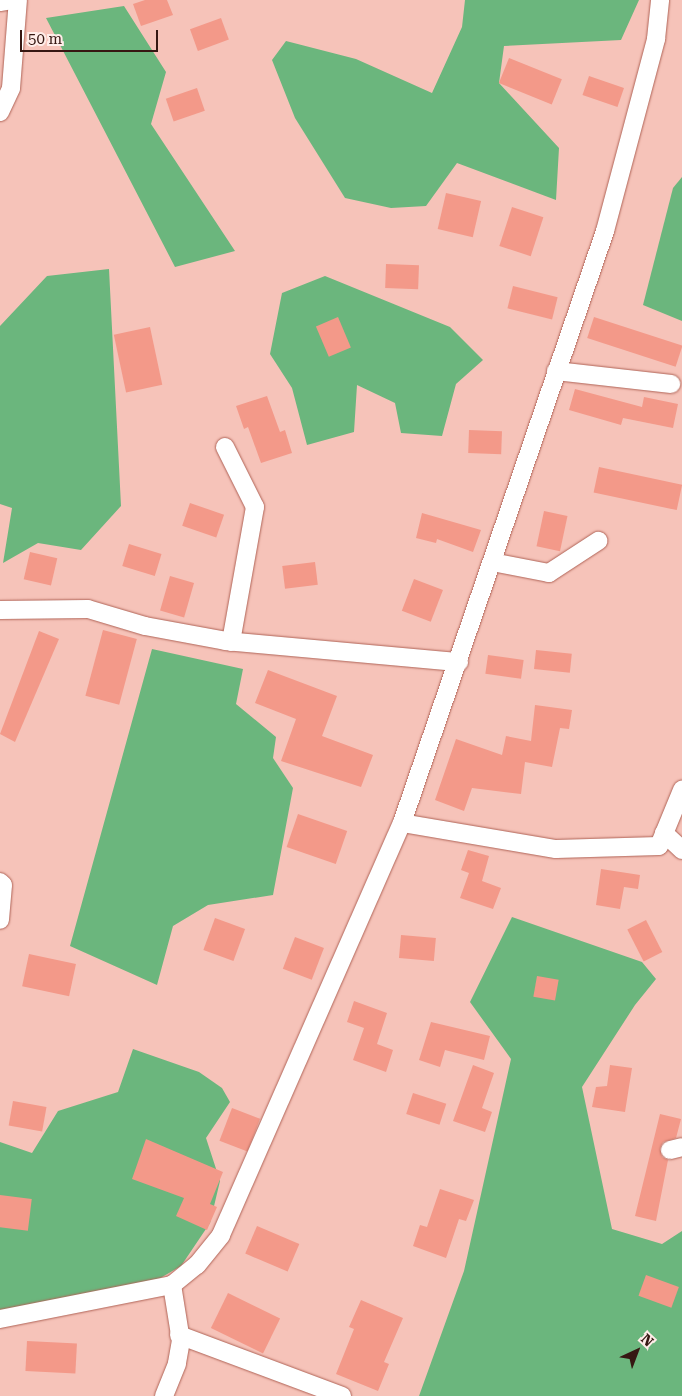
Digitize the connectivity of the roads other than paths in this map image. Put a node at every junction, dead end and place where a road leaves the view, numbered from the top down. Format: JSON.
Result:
{"nodes":[{"id":1,"x":13,"y":0,"type":"edge"},
{"id":2,"x":18,"y":0,"type":"edge"},
{"id":3,"x":660,"y":0,"type":"edge"},
{"id":4,"x":0,"y":2,"type":"edge"},
{"id":5,"x":0,"y":112,"type":"edge"},
{"id":6,"x":556,"y":371,"type":"junction"},
{"id":7,"x":671,"y":384,"type":"dead end"},
{"id":8,"x":225,"y":447,"type":"dead end"},
{"id":9,"x":598,"y":541,"type":"dead end"},
{"id":10,"x":492,"y":562,"type":"junction"},
{"id":11,"x":0,"y":610,"type":"edge"},
{"id":12,"x":231,"y":642,"type":"junction"},
{"id":13,"x":459,"y":662,"type":"junction"},
{"id":14,"x":682,"y":790,"type":"edge"},
{"id":15,"x":402,"y":822,"type":"junction"},
{"id":16,"x":664,"y":833,"type":"junction"},
{"id":17,"x":682,"y":850,"type":"edge"},
{"id":18,"x":0,"y":882,"type":"edge"},
{"id":19,"x":0,"y":920,"type":"edge"},
{"id":20,"x":172,"y":1284,"type":"junction"},
{"id":21,"x":0,"y":1319,"type":"edge"},
{"id":22,"x":180,"y":1335,"type":"junction"},
{"id":23,"x":164,"y":1396,"type":"edge"},
{"id":24,"x":342,"y":1396,"type":"edge"}],
"edges":[{"from":1,"to":4,"type":"street"},
{"from":2,"to":5,"type":"street"},
{"from":3,"to":6,"type":"street"},
{"from":6,"to":7,"type":"street"},
{"from":6,"to":10,"type":"street"},
{"from":8,"to":12,"type":"street"},
{"from":9,"to":10,"type":"street"},
{"from":10,"to":13,"type":"street"},
{"from":11,"to":12,"type":"street"},
{"from":12,"to":13,"type":"street"},
{"from":13,"to":15,"type":"street"},
{"from":14,"to":16,"type":"street"},
{"from":15,"to":16,"type":"street"},
{"from":15,"to":20,"type":"street"},
{"from":16,"to":17,"type":"street"},
{"from":18,"to":19,"type":"street"},
{"from":20,"to":21,"type":"street"},
{"from":20,"to":22,"type":"street"},
{"from":22,"to":23,"type":"street"},
{"from":22,"to":24,"type":"street"}]}
